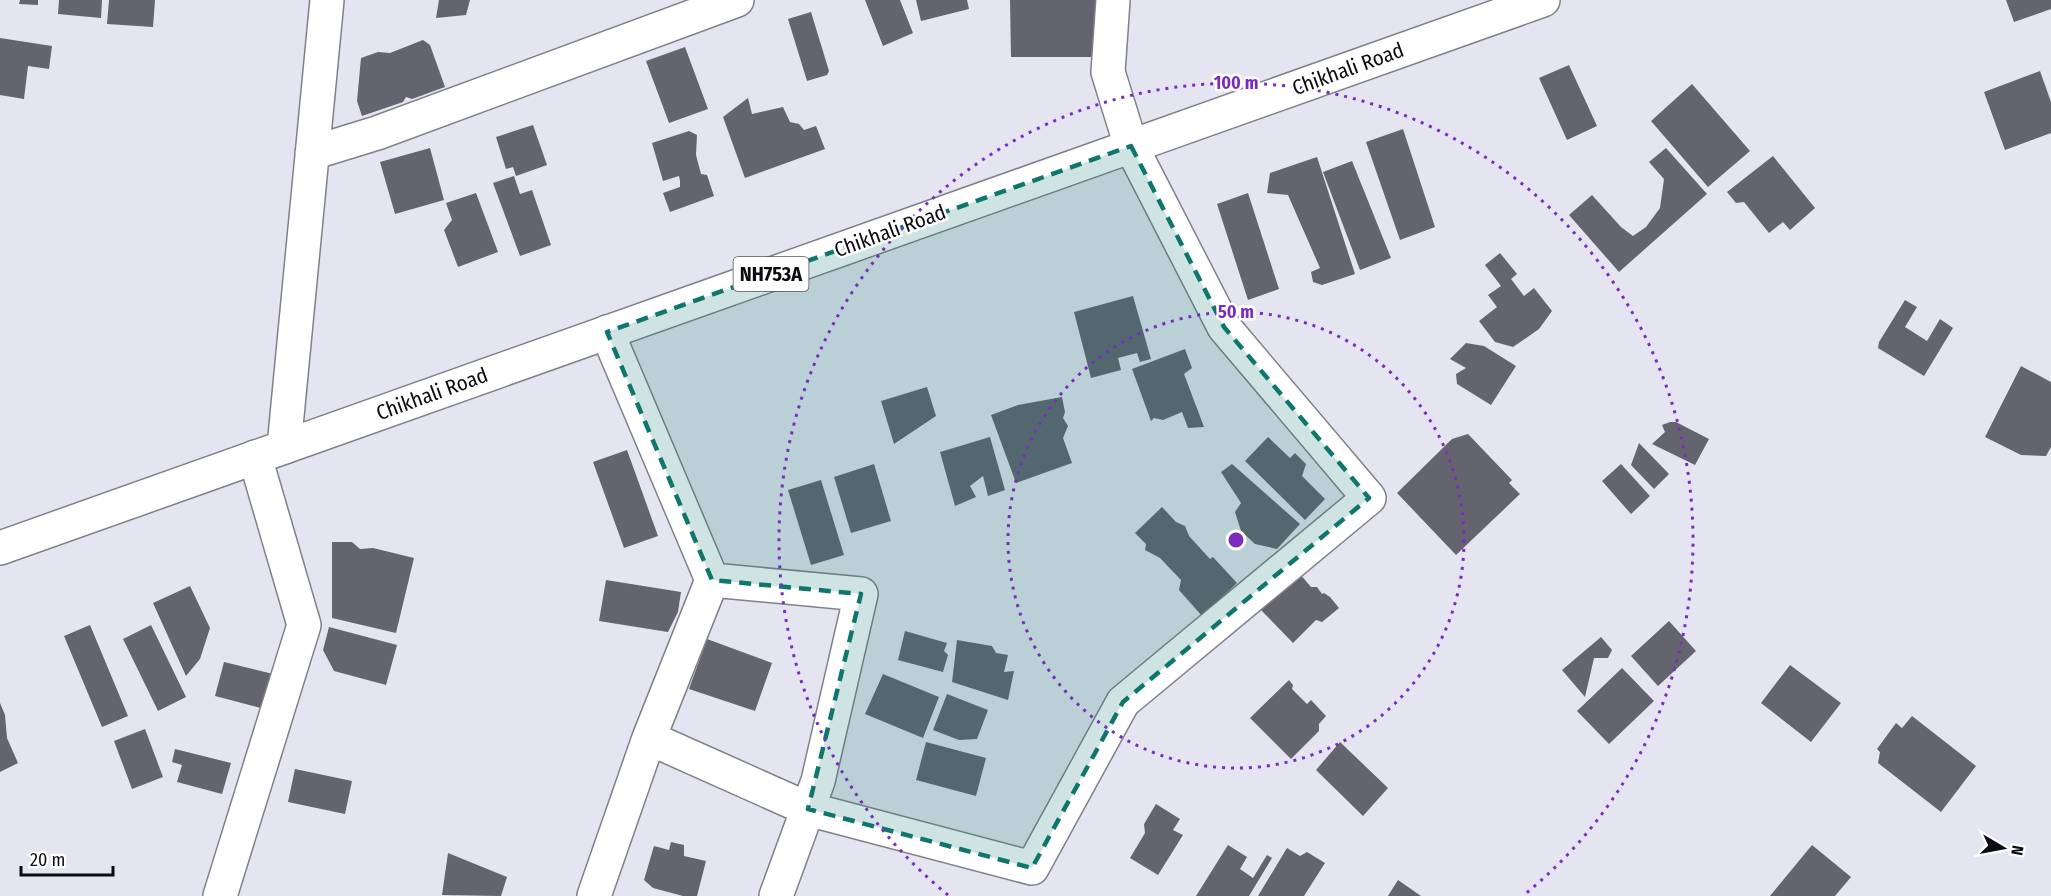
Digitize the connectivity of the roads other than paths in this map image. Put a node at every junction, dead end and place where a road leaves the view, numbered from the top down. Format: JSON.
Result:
{"nodes":[{"id":1,"x":327,"y":0,"type":"edge"},
{"id":2,"x":737,"y":0,"type":"edge"},
{"id":3,"x":1113,"y":0,"type":"edge"},
{"id":4,"x":1543,"y":0,"type":"edge"},
{"id":5,"x":1131,"y":146,"type":"junction"},
{"id":6,"x":312,"y":153,"type":"junction"},
{"id":7,"x":607,"y":332,"type":"junction"},
{"id":8,"x":269,"y":452,"type":"junction"},
{"id":9,"x":0,"y":548,"type":"edge"},
{"id":10,"x":712,"y":580,"type":"junction"},
{"id":11,"x":649,"y":738,"type":"junction"},
{"id":12,"x":808,"y":809,"type":"junction"},
{"id":13,"x":220,"y":896,"type":"edge"},
{"id":14,"x":594,"y":896,"type":"edge"},
{"id":15,"x":776,"y":896,"type":"edge"}],
"edges":[{"from":1,"to":6,"type":"main road"},
{"from":2,"to":6,"type":"main road"},
{"from":3,"to":5,"type":"main road"},
{"from":4,"to":5,"type":"main road","name":"Chikhali Road","number":"NH753A"},
{"from":5,"to":7,"type":"main road","name":"Chikhali Road","number":"NH753A"},
{"from":5,"to":12,"type":"main road"},
{"from":6,"to":8,"type":"main road"},
{"from":7,"to":8,"type":"main road","name":"Chikhali Road","number":"NH753A"},
{"from":7,"to":10,"type":"main road"},
{"from":8,"to":9,"type":"main road","name":"Chikhali Road","number":"NH753A"},
{"from":8,"to":13,"type":"main road"},
{"from":10,"to":11,"type":"main road"},
{"from":10,"to":12,"type":"main road"},
{"from":11,"to":12,"type":"main road"},
{"from":11,"to":14,"type":"main road"},
{"from":12,"to":15,"type":"main road"}]}
